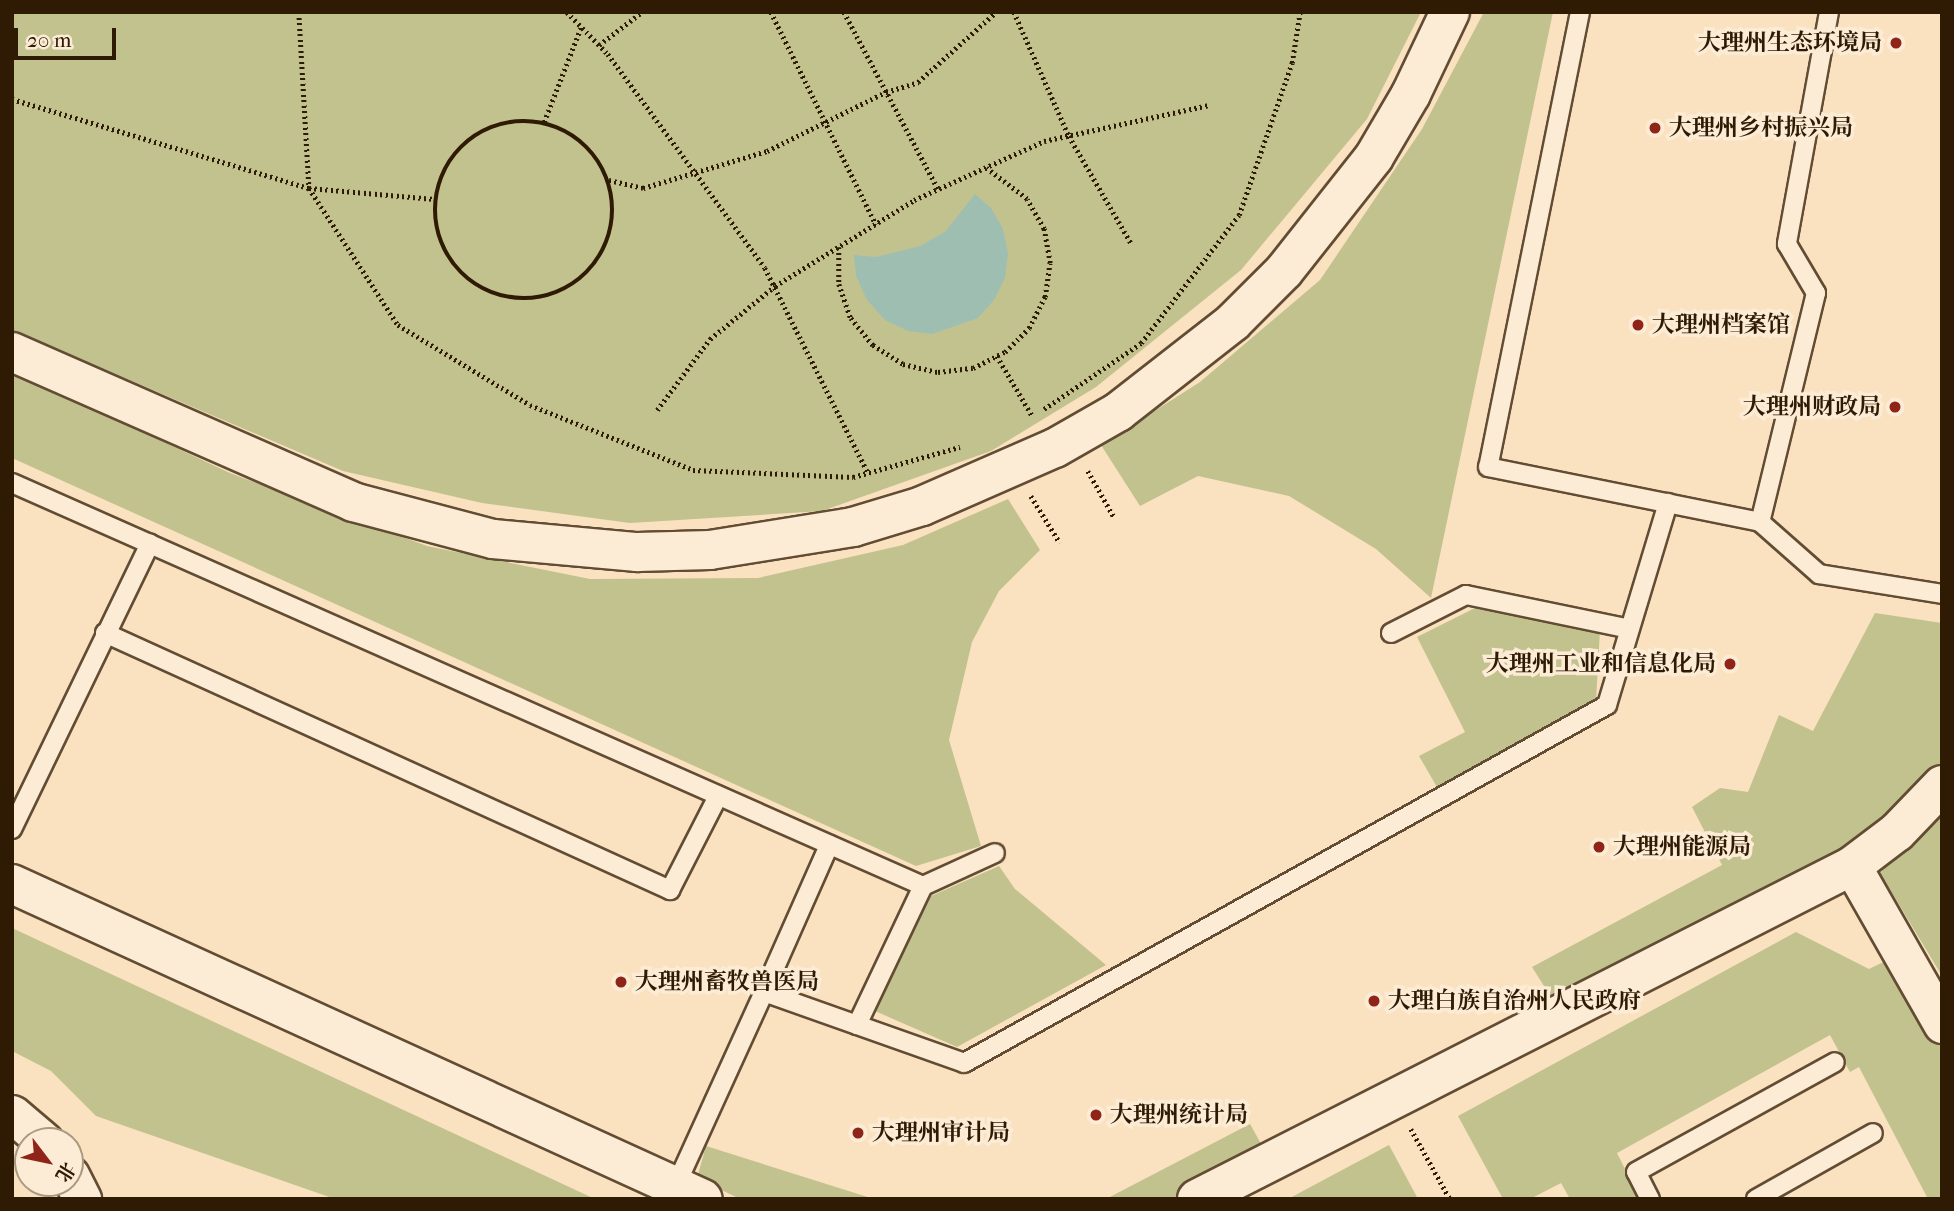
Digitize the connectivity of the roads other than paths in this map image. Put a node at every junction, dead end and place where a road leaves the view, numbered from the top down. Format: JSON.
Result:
{"nodes":[{"id":1,"x":1450,"y":12,"type":"edge"},
{"id":2,"x":1580,"y":12,"type":"edge"},
{"id":3,"x":1829,"y":12,"type":"edge"},
{"id":4,"x":12,"y":352,"type":"edge"},
{"id":5,"x":12,"y":483,"type":"edge"},
{"id":6,"x":1668,"y":503,"type":"junction"},
{"id":7,"x":1760,"y":522,"type":"junction"},
{"id":8,"x":150,"y":544,"type":"junction"},
{"id":9,"x":1942,"y":594,"type":"edge"},
{"id":10,"x":1630,"y":629,"type":"junction"},
{"id":11,"x":105,"y":633,"type":"junction"},
{"id":12,"x":1391,"y":633,"type":"dead end"},
{"id":13,"x":1942,"y":785,"type":"edge"},
{"id":14,"x":718,"y":796,"type":"junction"},
{"id":15,"x":12,"y":829,"type":"edge"},
{"id":16,"x":830,"y":845,"type":"junction"},
{"id":17,"x":995,"y":853,"type":"dead end"},
{"id":18,"x":1852,"y":866,"type":"junction"},
{"id":19,"x":12,"y":884,"type":"edge"},
{"id":20,"x":923,"y":886,"type":"junction"},
{"id":21,"x":764,"y":992,"type":"junction"},
{"id":22,"x":1942,"y":1024,"type":"edge"},
{"id":23,"x":857,"y":1025,"type":"junction"},
{"id":24,"x":1835,"y":1062,"type":"dead end"},
{"id":25,"x":12,"y":1114,"type":"edge"},
{"id":26,"x":27,"y":1127,"type":"edge"},
{"id":27,"x":1873,"y":1133,"type":"dead end"},
{"id":28,"x":689,"y":1192,"type":"edge"},
{"id":29,"x":1197,"y":1199,"type":"edge"},
{"id":30,"x":1650,"y":1199,"type":"edge"},
{"id":31,"x":1756,"y":1199,"type":"edge"}],
"edges":[{"from":1,"to":4,"type":"street"},
{"from":2,"to":6,"type":"lane"},
{"from":3,"to":7,"type":"lane"},
{"from":5,"to":8,"type":"lane"},
{"from":6,"to":7,"type":"lane"},
{"from":6,"to":10,"type":"lane"},
{"from":7,"to":9,"type":"lane"},
{"from":8,"to":11,"type":"lane"},
{"from":8,"to":14,"type":"lane"},
{"from":10,"to":12,"type":"lane"},
{"from":10,"to":23,"type":"lane"},
{"from":11,"to":14,"type":"lane"},
{"from":11,"to":15,"type":"lane"},
{"from":13,"to":18,"type":"street"},
{"from":14,"to":16,"type":"lane"},
{"from":16,"to":20,"type":"lane"},
{"from":16,"to":21,"type":"lane"},
{"from":17,"to":20,"type":"lane"},
{"from":18,"to":22,"type":"street"},
{"from":18,"to":29,"type":"street"},
{"from":19,"to":28,"type":"street"},
{"from":20,"to":23,"type":"lane"},
{"from":21,"to":23,"type":"lane"},
{"from":21,"to":28,"type":"lane"},
{"from":24,"to":30,"type":"lane"},
{"from":25,"to":26,"type":"street"},
{"from":27,"to":31,"type":"lane"}]}
